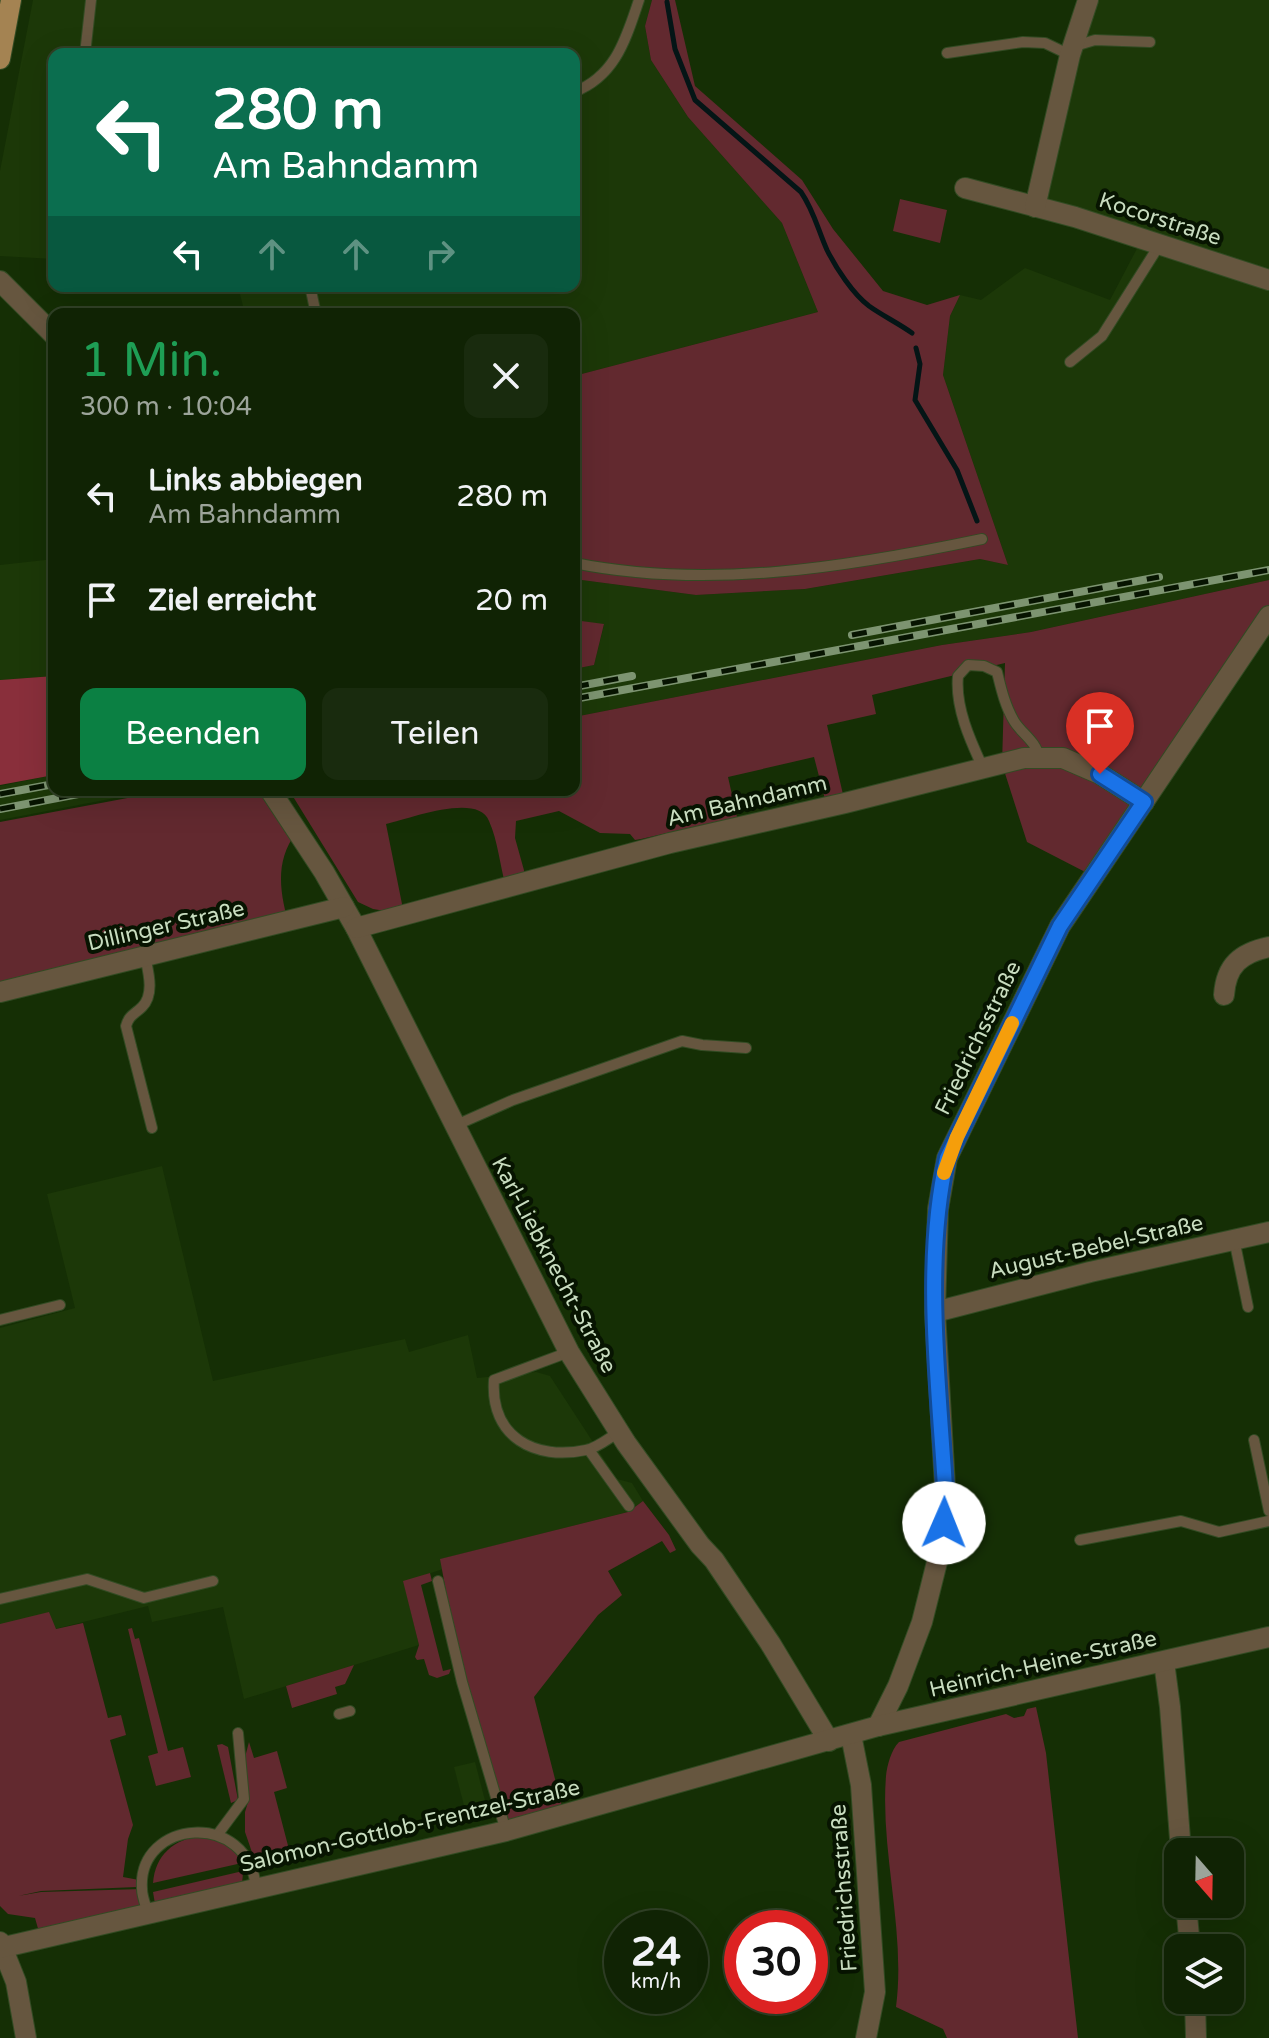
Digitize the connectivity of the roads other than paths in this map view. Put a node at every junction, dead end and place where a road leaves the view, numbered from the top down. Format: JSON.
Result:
{"nodes":[{"id":1,"x":11,"y":0,"type":"edge"},
{"id":2,"x":91,"y":0,"type":"edge"},
{"id":3,"x":639,"y":0,"type":"edge"},
{"id":4,"x":1088,"y":0,"type":"edge"},
{"id":5,"x":1150,"y":42,"type":"dead end"},
{"id":6,"x":86,"y":48,"type":"edge"},
{"id":7,"x":1071,"y":51,"type":"junction"},
{"id":8,"x":947,"y":53,"type":"dead end"},
{"id":9,"x":0,"y":59,"type":"edge"},
{"id":10,"x":580,"y":89,"type":"edge"},
{"id":11,"x":965,"y":188,"type":"dead end"},
{"id":12,"x":1035,"y":207,"type":"junction"},
{"id":13,"x":1160,"y":244,"type":"junction"},
{"id":14,"x":1269,"y":280,"type":"edge"},
{"id":15,"x":0,"y":281,"type":"edge"},
{"id":16,"x":48,"y":329,"type":"edge"},
{"id":17,"x":1070,"y":362,"type":"dead end"},
{"id":18,"x":982,"y":539,"type":"dead end"},
{"id":19,"x":580,"y":564,"type":"edge"},
{"id":20,"x":1269,"y":616,"type":"edge"},
{"id":21,"x":1039,"y":757,"type":"junction"},
{"id":22,"x":983,"y":768,"type":"junction"},
{"id":23,"x":274,"y":796,"type":"edge"},
{"id":24,"x":1144,"y":802,"type":"junction"},
{"id":25,"x":344,"y":907,"type":"junction"},
{"id":26,"x":356,"y":928,"type":"junction"},
{"id":27,"x":1269,"y":947,"type":"edge"},
{"id":28,"x":145,"y":956,"type":"junction"},
{"id":29,"x":0,"y":992,"type":"edge"},
{"id":30,"x":1224,"y":995,"type":"dead end"},
{"id":31,"x":746,"y":1048,"type":"dead end"},
{"id":32,"x":454,"y":1126,"type":"junction"},
{"id":33,"x":152,"y":1128,"type":"dead end"},
{"id":34,"x":1269,"y":1232,"type":"edge"},
{"id":35,"x":1234,"y":1239,"type":"junction"},
{"id":36,"x":60,"y":1305,"type":"dead end"},
{"id":37,"x":1248,"y":1307,"type":"dead end"},
{"id":38,"x":935,"y":1312,"type":"junction"},
{"id":39,"x":0,"y":1320,"type":"edge"},
{"id":40,"x":569,"y":1352,"type":"junction"},
{"id":41,"x":619,"y":1432,"type":"junction"},
{"id":42,"x":1254,"y":1440,"type":"dead end"},
{"id":43,"x":589,"y":1450,"type":"junction"},
{"id":44,"x":629,"y":1506,"type":"dead end"},
{"id":45,"x":1269,"y":1511,"type":"edge"},
{"id":46,"x":1269,"y":1521,"type":"edge"},
{"id":47,"x":1080,"y":1540,"type":"dead end"},
{"id":48,"x":213,"y":1581,"type":"dead end"},
{"id":49,"x":438,"y":1581,"type":"dead end"},
{"id":50,"x":0,"y":1599,"type":"edge"},
{"id":51,"x":1269,"y":1637,"type":"edge"},
{"id":52,"x":1164,"y":1662,"type":"junction"},
{"id":53,"x":878,"y":1726,"type":"junction"},
{"id":54,"x":238,"y":1733,"type":"dead end"},
{"id":55,"x":851,"y":1735,"type":"junction"},
{"id":56,"x":829,"y":1741,"type":"junction"},
{"id":57,"x":506,"y":1831,"type":"junction"},
{"id":58,"x":218,"y":1834,"type":"junction"},
{"id":59,"x":1180,"y":1838,"type":"edge"},
{"id":60,"x":256,"y":1888,"type":"junction"},
{"id":61,"x":148,"y":1913,"type":"junction"},
{"id":62,"x":1,"y":1946,"type":"edge"},
{"id":63,"x":1195,"y":2014,"type":"edge"},
{"id":64,"x":26,"y":2038,"type":"edge"},
{"id":65,"x":866,"y":2038,"type":"edge"},
{"id":66,"x":1196,"y":2038,"type":"edge"}],
"edges":[{"from":1,"to":9,"type":"main road"},
{"from":2,"to":6,"type":"lane"},
{"from":3,"to":10,"type":"lane"},
{"from":4,"to":7,"type":"street"},
{"from":5,"to":7,"type":"lane"},
{"from":7,"to":8,"type":"lane"},
{"from":7,"to":12,"type":"street"},
{"from":11,"to":12,"type":"street","name":"Kocorstraße"},
{"from":12,"to":13,"type":"street","name":"Kocorstraße"},
{"from":13,"to":14,"type":"street","name":"Kocorstraße"},
{"from":13,"to":17,"type":"lane"},
{"from":15,"to":16,"type":"street"},
{"from":18,"to":19,"type":"lane"},
{"from":20,"to":24,"type":"street","name":"Friedrichsstraße"},
{"from":21,"to":22,"type":"street","name":"Am Bahndamm"},
{"from":21,"to":22,"type":"lane"},
{"from":21,"to":24,"type":"street","name":"Am Bahndamm"},
{"from":22,"to":26,"type":"street","name":"Am Bahndamm"},
{"from":23,"to":25,"type":"street","name":"Karl-Liebknecht-Straße"},
{"from":24,"to":38,"type":"street","name":"Friedrichsstraße"},
{"from":25,"to":26,"type":"street","name":"Karl-Liebknecht-Straße"},
{"from":25,"to":28,"type":"street","name":"Dillinger Straße"},
{"from":26,"to":32,"type":"street","name":"Karl-Liebknecht-Straße"},
{"from":27,"to":30,"type":"street"},
{"from":28,"to":29,"type":"street","name":"Dillinger Straße"},
{"from":28,"to":33,"type":"lane"},
{"from":31,"to":32,"type":"lane"},
{"from":32,"to":40,"type":"street","name":"Karl-Liebknecht-Straße"},
{"from":34,"to":35,"type":"street","name":"August-Bebel-Straße"},
{"from":35,"to":37,"type":"lane"},
{"from":35,"to":38,"type":"street","name":"August-Bebel-Straße"},
{"from":36,"to":39,"type":"lane"},
{"from":38,"to":53,"type":"street","name":"Friedrichsstraße"},
{"from":40,"to":41,"type":"street","name":"Karl-Liebknecht-Straße"},
{"from":40,"to":43,"type":"lane"},
{"from":41,"to":43,"type":"lane"},
{"from":41,"to":56,"type":"street","name":"Karl-Liebknecht-Straße"},
{"from":42,"to":45,"type":"lane"},
{"from":43,"to":44,"type":"lane"},
{"from":46,"to":47,"type":"lane"},
{"from":48,"to":50,"type":"lane"},
{"from":49,"to":57,"type":"lane"},
{"from":51,"to":52,"type":"street","name":"Heinrich-Heine-Straße"},
{"from":52,"to":53,"type":"street","name":"Heinrich-Heine-Straße"},
{"from":52,"to":59,"type":"street"},
{"from":53,"to":55,"type":"street","name":"Heinrich-Heine-Straße"},
{"from":54,"to":58,"type":"lane"},
{"from":55,"to":56,"type":"street","name":"Heinrich-Heine-Straße"},
{"from":55,"to":65,"type":"street","name":"Friedrichsstraße"},
{"from":56,"to":57,"type":"street","name":"Salomon-Gottlob-Frentzel-Straße"},
{"from":57,"to":60,"type":"street","name":"Salomon-Gottlob-Frentzel-Straße"},
{"from":58,"to":60,"type":"lane"},
{"from":58,"to":61,"type":"lane"},
{"from":60,"to":61,"type":"street","name":"Salomon-Gottlob-Frentzel-Straße"},
{"from":61,"to":62,"type":"street","name":"Salomon-Gottlob-Frentzel-Straße"},
{"from":62,"to":64,"type":"street"},
{"from":63,"to":66,"type":"street"}]}
